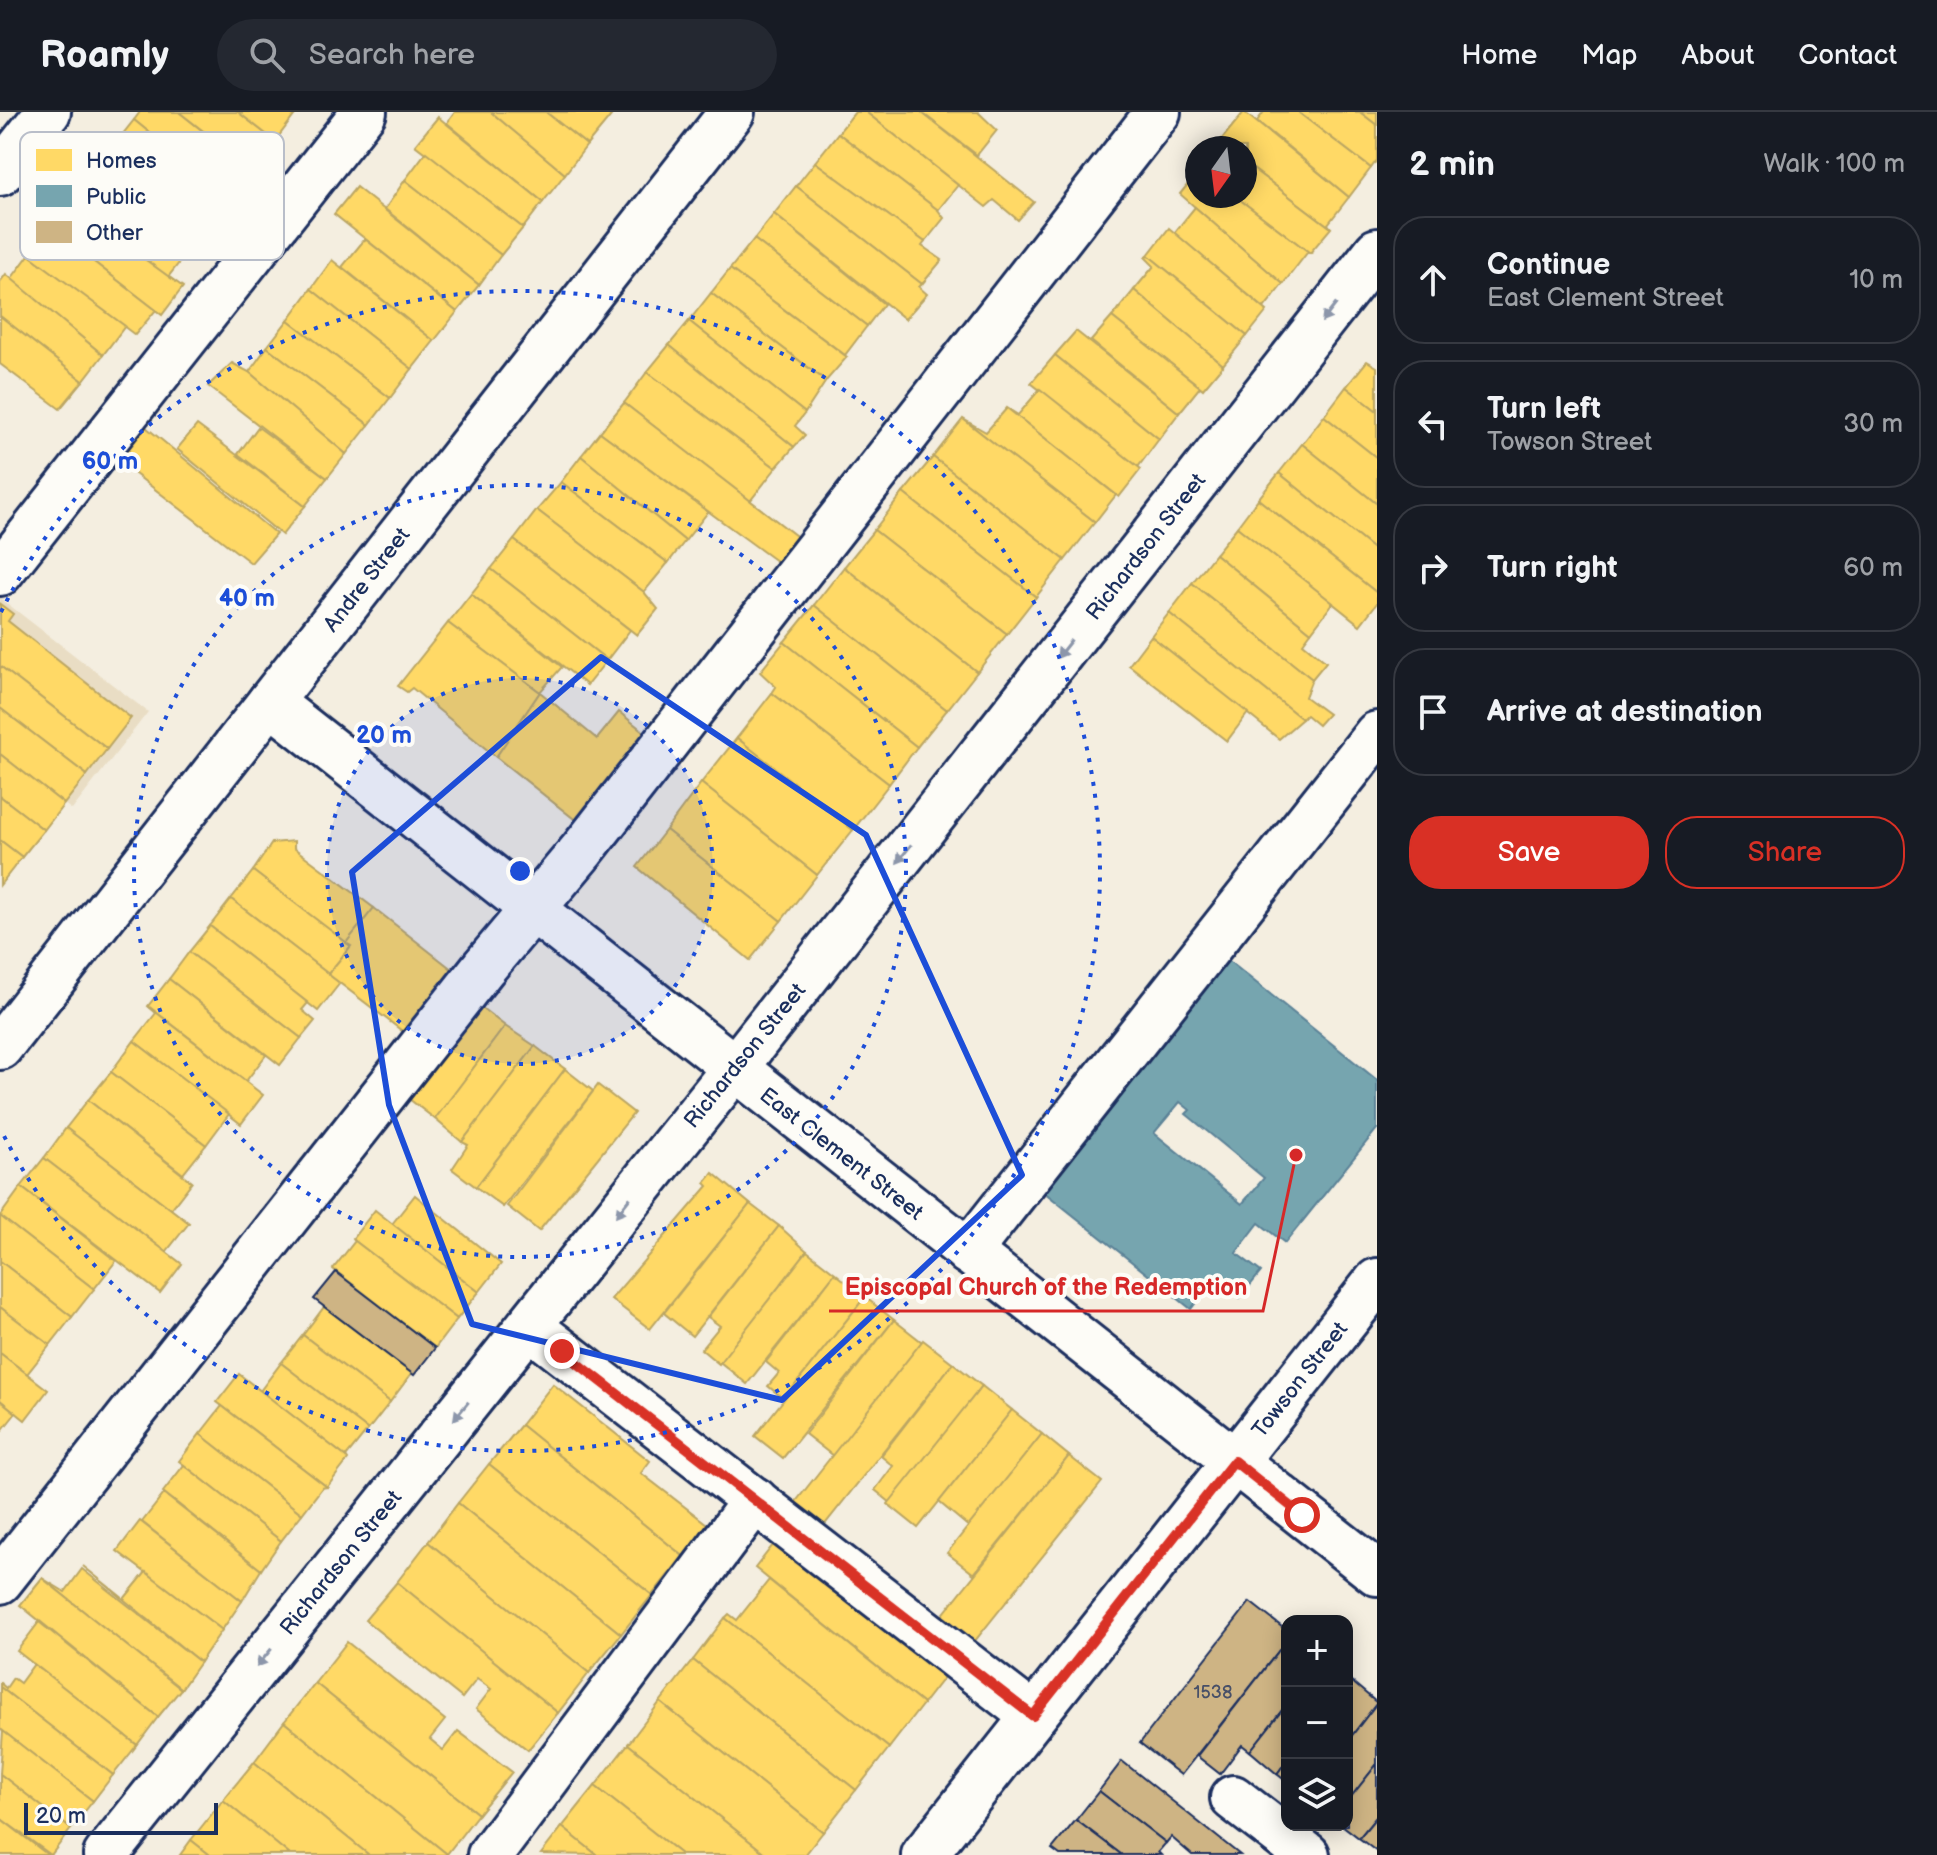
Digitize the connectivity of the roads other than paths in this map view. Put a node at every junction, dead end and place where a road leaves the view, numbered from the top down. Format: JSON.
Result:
{"nodes":[{"id":1,"x":48,"y":112,"type":"edge"},
{"id":2,"x":364,"y":112,"type":"edge"},
{"id":3,"x":732,"y":112,"type":"edge"},
{"id":4,"x":1158,"y":112,"type":"edge"},
{"id":5,"x":32,"y":132,"type":"edge"},
{"id":6,"x":20,"y":148,"type":"edge"},
{"id":7,"x":0,"y":173,"type":"edge"},
{"id":8,"x":284,"y":213,"type":"edge"},
{"id":9,"x":1377,"y":251,"type":"edge"},
{"id":10,"x":247,"y":260,"type":"edge"},
{"id":11,"x":0,"y":573,"type":"edge"},
{"id":12,"x":270,"y":702,"type":"junction"},
{"id":13,"x":1377,"y":734,"type":"edge"},
{"id":14,"x":533,"y":908,"type":"junction"},
{"id":15,"x":0,"y":1047,"type":"edge"},
{"id":16,"x":734,"y":1069,"type":"junction"},
{"id":17,"x":968,"y":1252,"type":"junction"},
{"id":18,"x":1377,"y":1281,"type":"edge"},
{"id":19,"x":529,"y":1326,"type":"junction"},
{"id":20,"x":1234,"y":1461,"type":"junction"},
{"id":21,"x":755,"y":1500,"type":"junction"},
{"id":22,"x":1377,"y":1573,"type":"edge"},
{"id":23,"x":0,"y":1581,"type":"edge"},
{"id":24,"x":1033,"y":1716,"type":"junction"},
{"id":25,"x":1233,"y":1798,"type":"dead end"},
{"id":26,"x":106,"y":1855,"type":"edge"},
{"id":27,"x":490,"y":1855,"type":"edge"},
{"id":28,"x":924,"y":1855,"type":"edge"},
{"id":29,"x":1307,"y":1855,"type":"edge"}],
"edges":[{"from":1,"to":5,"type":"street"},
{"from":2,"to":8,"type":"street"},
{"from":3,"to":12,"type":"street","name":"Andre Street"},
{"from":4,"to":14,"type":"street"},
{"from":6,"to":7,"type":"street"},
{"from":9,"to":16,"type":"street","name":"Richardson Street","one_way":true},
{"from":10,"to":11,"type":"street"},
{"from":12,"to":14,"type":"street","name":"East Clement Street"},
{"from":12,"to":15,"type":"street","name":"Andre Street"},
{"from":13,"to":17,"type":"street"},
{"from":14,"to":16,"type":"street","name":"East Clement Street"},
{"from":14,"to":23,"type":"street"},
{"from":16,"to":17,"type":"street","name":"East Clement Street"},
{"from":16,"to":19,"type":"street","name":"Richardson Street","one_way":true},
{"from":17,"to":20,"type":"street","name":"East Clement Street"},
{"from":18,"to":20,"type":"street","name":"Towson Street"},
{"from":19,"to":21,"type":"street"},
{"from":19,"to":26,"type":"street","name":"Richardson Street","one_way":true},
{"from":20,"to":22,"type":"street","name":"East Clement Street"},
{"from":20,"to":24,"type":"street","name":"Towson Street"},
{"from":21,"to":24,"type":"street"},
{"from":21,"to":27,"type":"street"},
{"from":24,"to":28,"type":"street","name":"Towson Street"},
{"from":25,"to":29,"type":"street"}]}
